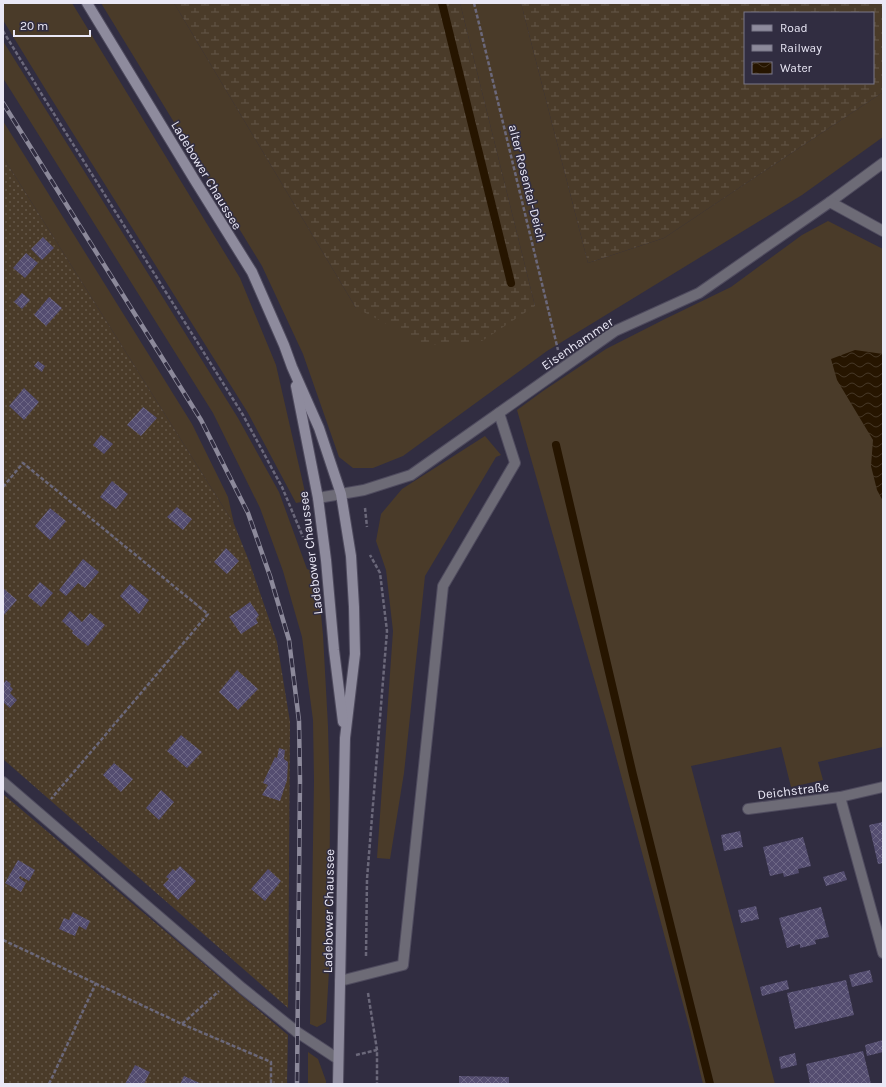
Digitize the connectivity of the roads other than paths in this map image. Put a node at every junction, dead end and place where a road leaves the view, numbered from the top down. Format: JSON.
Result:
{"nodes":[{"id":1,"x":87,"y":3,"type":"edge"},
{"id":2,"x":883,"y":163,"type":"edge"},
{"id":3,"x":830,"y":202,"type":"junction"},
{"id":4,"x":883,"y":231,"type":"edge"},
{"id":5,"x":292,"y":367,"type":"junction"},
{"id":6,"x":499,"y":413,"type":"junction"},
{"id":7,"x":340,"y":494,"type":"junction"},
{"id":8,"x":318,"y":498,"type":"junction"},
{"id":9,"x":345,"y":738,"type":"junction"},
{"id":10,"x":3,"y":782,"type":"edge"},
{"id":11,"x":883,"y":787,"type":"edge"},
{"id":12,"x":840,"y":797,"type":"junction"},
{"id":13,"x":748,"y":809,"type":"dead end"},
{"id":14,"x":883,"y":953,"type":"edge"},
{"id":15,"x":340,"y":981,"type":"junction"},
{"id":16,"x":338,"y":1059,"type":"junction"},
{"id":17,"x":338,"y":1084,"type":"edge"}],
"edges":[{"from":1,"to":5,"type":"street","name":"Ladebower Chaussee"},
{"from":2,"to":3,"type":"street","name":"Eisenhammer"},
{"from":3,"to":4,"type":"street"},
{"from":3,"to":6,"type":"street","name":"Eisenhammer"},
{"from":5,"to":7,"type":"street","name":"Ladebower Chaussee"},
{"from":5,"to":8,"type":"street","name":"Ladebower Chaussee"},
{"from":6,"to":7,"type":"street","name":"Eisenhammer"},
{"from":6,"to":15,"type":"street"},
{"from":7,"to":8,"type":"street","name":"Eisenhammer"},
{"from":7,"to":9,"type":"street","name":"Ladebower Chaussee"},
{"from":8,"to":9,"type":"street","name":"Ladebower Chaussee"},
{"from":9,"to":15,"type":"street","name":"Ladebower Chaussee"},
{"from":10,"to":16,"type":"street"},
{"from":11,"to":12,"type":"street","name":"Deichstraße"},
{"from":12,"to":13,"type":"street","name":"Deichstraße"},
{"from":12,"to":14,"type":"street","name":"Deichstraße"},
{"from":15,"to":16,"type":"street","name":"Ladebower Chaussee"},
{"from":16,"to":17,"type":"street","name":"Ladebower Chaussee"}]}
